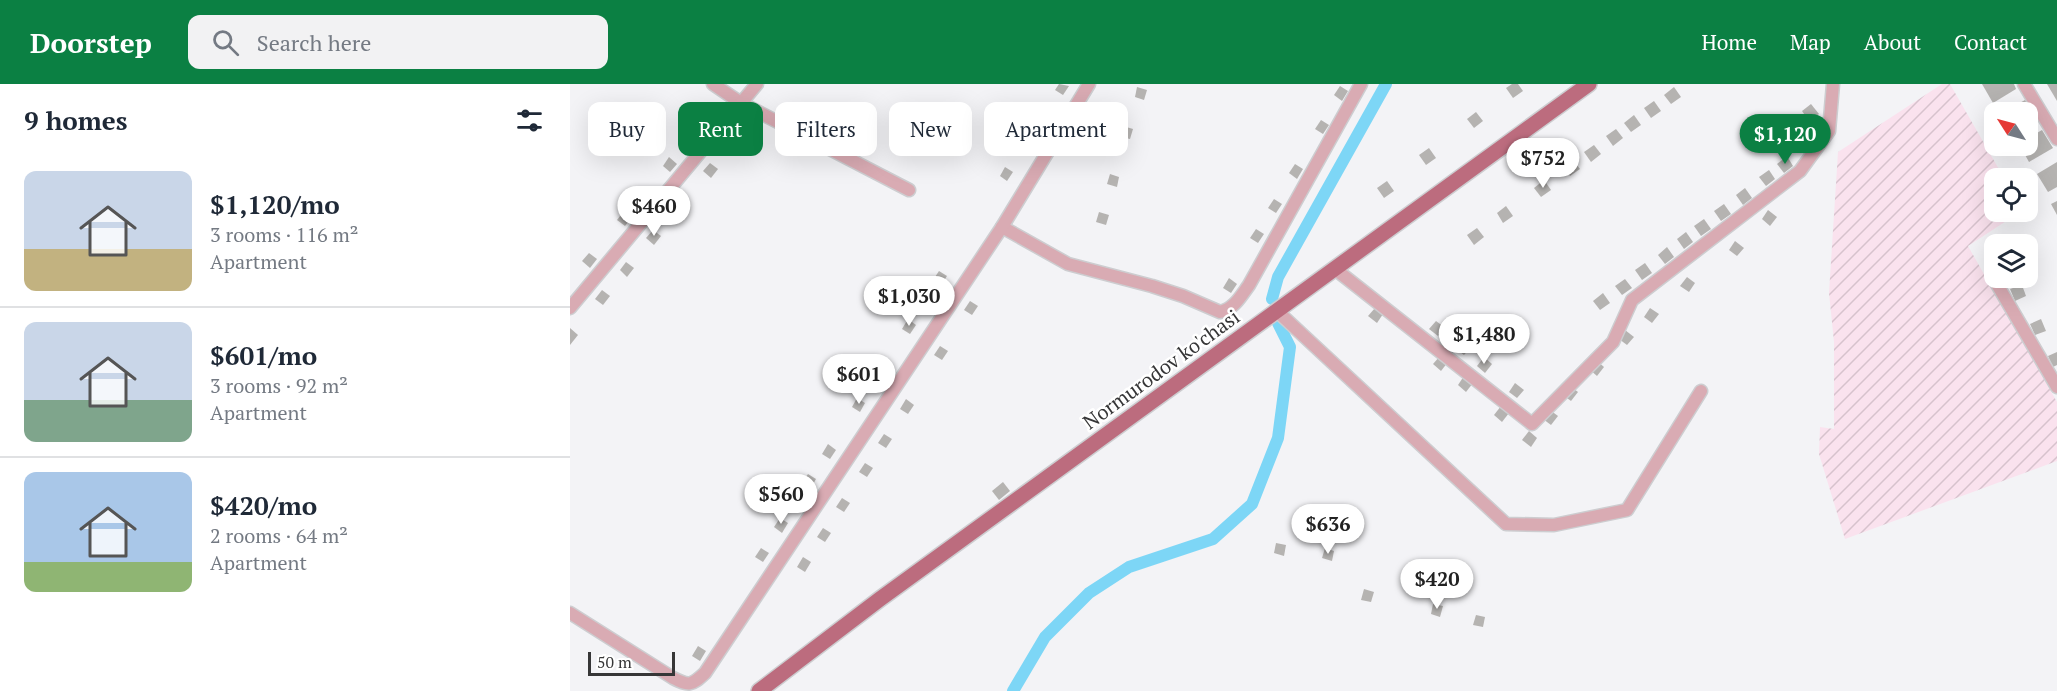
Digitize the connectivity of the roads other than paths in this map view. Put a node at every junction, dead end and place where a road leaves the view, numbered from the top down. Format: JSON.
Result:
{"nodes":[{"id":1,"x":713,"y":84,"type":"edge"},
{"id":2,"x":757,"y":84,"type":"edge"},
{"id":3,"x":1089,"y":84,"type":"edge"},
{"id":4,"x":1361,"y":84,"type":"edge"},
{"id":5,"x":1589,"y":84,"type":"edge"},
{"id":6,"x":1833,"y":84,"type":"edge"},
{"id":7,"x":2024,"y":84,"type":"edge"},
{"id":8,"x":740,"y":102,"type":"edge"},
{"id":9,"x":742,"y":102,"type":"edge"},
{"id":10,"x":763,"y":114,"type":"edge"},
{"id":11,"x":2057,"y":139,"type":"edge"},
{"id":12,"x":697,"y":156,"type":"edge"},
{"id":13,"x":909,"y":190,"type":"dead end"},
{"id":14,"x":1002,"y":227,"type":"junction"},
{"id":15,"x":1335,"y":269,"type":"junction"},
{"id":16,"x":1999,"y":288,"type":"edge"},
{"id":17,"x":570,"y":308,"type":"edge"},
{"id":18,"x":1277,"y":311,"type":"junction"},
{"id":19,"x":2057,"y":387,"type":"edge"},
{"id":20,"x":1701,"y":392,"type":"dead end"},
{"id":21,"x":570,"y":613,"type":"edge"},
{"id":22,"x":759,"y":691,"type":"edge"}],
"edges":[{"from":1,"to":8,"type":"street"},
{"from":2,"to":9,"type":"street"},
{"from":3,"to":14,"type":"street"},
{"from":4,"to":14,"type":"street"},
{"from":5,"to":15,"type":"main road","name":"Normurodov ko'chasi"},
{"from":6,"to":15,"type":"street"},
{"from":7,"to":11,"type":"street"},
{"from":10,"to":13,"type":"street"},
{"from":12,"to":17,"type":"street"},
{"from":14,"to":21,"type":"street"},
{"from":15,"to":18,"type":"main road","name":"Normurodov ko'chasi"},
{"from":16,"to":19,"type":"street"},
{"from":18,"to":20,"type":"street"},
{"from":18,"to":22,"type":"main road","name":"Normurodov ko'chasi"}]}
